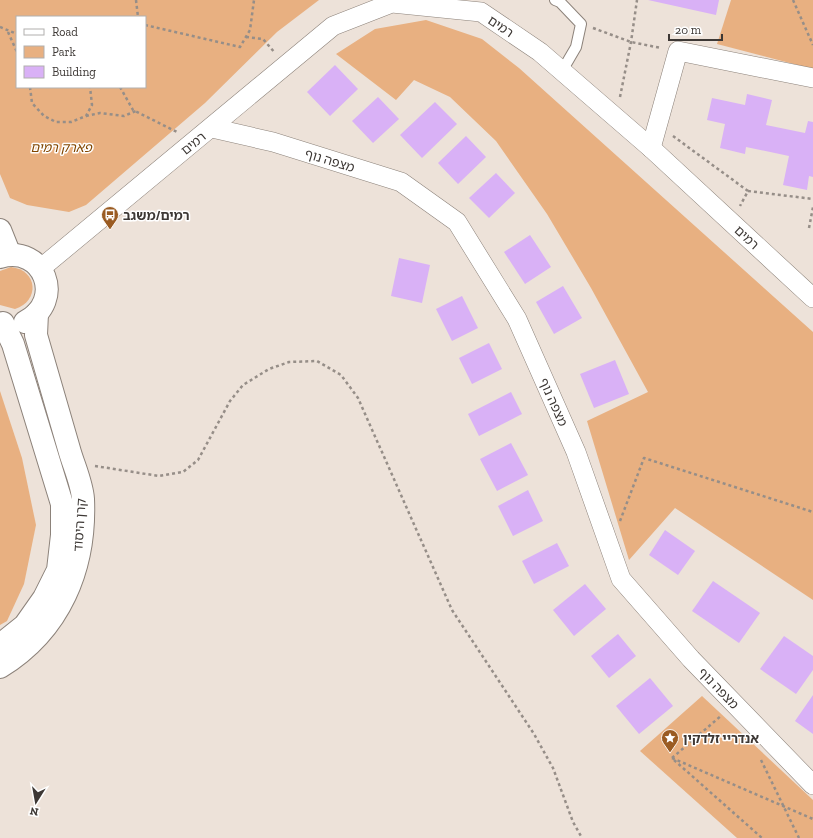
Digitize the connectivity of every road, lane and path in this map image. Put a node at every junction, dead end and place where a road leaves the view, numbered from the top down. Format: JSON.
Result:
{"nodes":[{"id":1,"x":136,"y":0,"type":"edge"},
{"id":2,"x":254,"y":0,"type":"edge"},
{"id":3,"x":555,"y":0,"type":"edge"},
{"id":4,"x":637,"y":0,"type":"edge"},
{"id":5,"x":793,"y":0,"type":"edge"},
{"id":6,"x":138,"y":16,"type":"edge"},
{"id":7,"x":582,"y":24,"type":"junction"},
{"id":8,"x":146,"y":25,"type":"edge"},
{"id":9,"x":0,"y":27,"type":"edge"},
{"id":10,"x":8,"y":32,"type":"junction"},
{"id":11,"x":16,"y":34,"type":"edge"},
{"id":12,"x":246,"y":37,"type":"junction"},
{"id":13,"x":264,"y":39,"type":"dead end"},
{"id":14,"x":632,"y":42,"type":"junction"},
{"id":15,"x":813,"y":45,"type":"edge"},
{"id":16,"x":16,"y":50,"type":"edge"},
{"id":17,"x":678,"y":51,"type":"junction"},
{"id":18,"x":562,"y":71,"type":"junction"},
{"id":19,"x":813,"y":78,"type":"edge"},
{"id":20,"x":30,"y":88,"type":"edge"},
{"id":21,"x":90,"y":88,"type":"edge"},
{"id":22,"x":121,"y":88,"type":"edge"},
{"id":23,"x":136,"y":111,"type":"junction"},
{"id":24,"x":86,"y":116,"type":"junction"},
{"id":25,"x":615,"y":117,"type":"junction"},
{"id":26,"x":658,"y":125,"type":"junction"},
{"id":27,"x":212,"y":128,"type":"junction"},
{"id":28,"x":194,"y":141,"type":"junction"},
{"id":29,"x":651,"y":148,"type":"junction"},
{"id":30,"x":748,"y":191,"type":"junction"},
{"id":31,"x":813,"y":199,"type":"edge"},
{"id":32,"x":813,"y":207,"type":"edge"},
{"id":33,"x":732,"y":223,"type":"junction"},
{"id":34,"x":809,"y":228,"type":"dead end"},
{"id":35,"x":0,"y":230,"type":"edge"},
{"id":36,"x":5,"y":256,"type":"edge"},
{"id":37,"x":40,"y":269,"type":"junction"},
{"id":38,"x":813,"y":298,"type":"edge"},
{"id":39,"x":37,"y":314,"type":"junction"},
{"id":40,"x":2,"y":322,"type":"edge"},
{"id":41,"x":73,"y":463,"type":"junction"},
{"id":42,"x":813,"y":512,"type":"edge"},
{"id":43,"x":608,"y":542,"type":"junction"},
{"id":44,"x":0,"y":645,"type":"edge"},
{"id":45,"x":0,"y":667,"type":"edge"},
{"id":46,"x":735,"y":704,"type":"junction"},
{"id":47,"x":672,"y":758,"type":"junction"},
{"id":48,"x":761,"y":758,"type":"dead end"},
{"id":49,"x":813,"y":785,"type":"edge"},
{"id":50,"x":783,"y":806,"type":"junction"},
{"id":51,"x":813,"y":819,"type":"edge"},
{"id":52,"x":582,"y":838,"type":"edge"},
{"id":53,"x":762,"y":838,"type":"edge"},
{"id":54,"x":799,"y":838,"type":"edge"}],
"edges":[{"from":1,"to":6,"type":"path"},
{"from":2,"to":12,"type":"path"},
{"from":3,"to":7,"type":"lane"},
{"from":4,"to":14,"type":"path"},
{"from":5,"to":15,"type":"path"},
{"from":7,"to":14,"type":"path"},
{"from":7,"to":18,"type":"lane"},
{"from":8,"to":12,"type":"path"},
{"from":9,"to":10,"type":"path"},
{"from":10,"to":11,"type":"path"},
{"from":10,"to":16,"type":"path"},
{"from":12,"to":13,"type":"path"},
{"from":14,"to":17,"type":"path"},
{"from":14,"to":25,"type":"path"},
{"from":17,"to":19,"type":"street"},
{"from":17,"to":26,"type":"street"},
{"from":18,"to":25,"type":"street","name":"רמים"},
{"from":18,"to":27,"type":"street","name":"רמים"},
{"from":20,"to":24,"type":"path"},
{"from":21,"to":24,"type":"path"},
{"from":22,"to":23,"type":"path"},
{"from":23,"to":24,"type":"path"},
{"from":23,"to":28,"type":"path"},
{"from":25,"to":29,"type":"street","name":"רמים"},
{"from":26,"to":29,"type":"street"},
{"from":26,"to":30,"type":"path"},
{"from":27,"to":28,"type":"street","name":"רמים"},
{"from":27,"to":43,"type":"street","name":"מצפה נוף"},
{"from":28,"to":37,"type":"street","name":"רמים"},
{"from":29,"to":33,"type":"street","name":"רמים"},
{"from":30,"to":31,"type":"path"},
{"from":30,"to":33,"type":"path"},
{"from":32,"to":34,"type":"path"},
{"from":33,"to":38,"type":"street","name":"רמים"},
{"from":35,"to":36,"type":"street"},
{"from":36,"to":37,"type":"street"},
{"from":37,"to":39,"type":"street"},
{"from":39,"to":40,"type":"street"},
{"from":39,"to":41,"type":"street","name":"קרן היסוד"},
{"from":40,"to":44,"type":"street","name":"קרן היסוד"},
{"from":41,"to":45,"type":"street","name":"קרן היסוד"},
{"from":41,"to":52,"type":"path"},
{"from":42,"to":43,"type":"path"},
{"from":43,"to":46,"type":"street","name":"מצפה נוף"},
{"from":46,"to":47,"type":"path"},
{"from":46,"to":49,"type":"street","name":"מצפה נוף"},
{"from":47,"to":50,"type":"path"},
{"from":47,"to":53,"type":"path"},
{"from":48,"to":50,"type":"path"},
{"from":50,"to":51,"type":"path"},
{"from":50,"to":54,"type":"path"}]}
